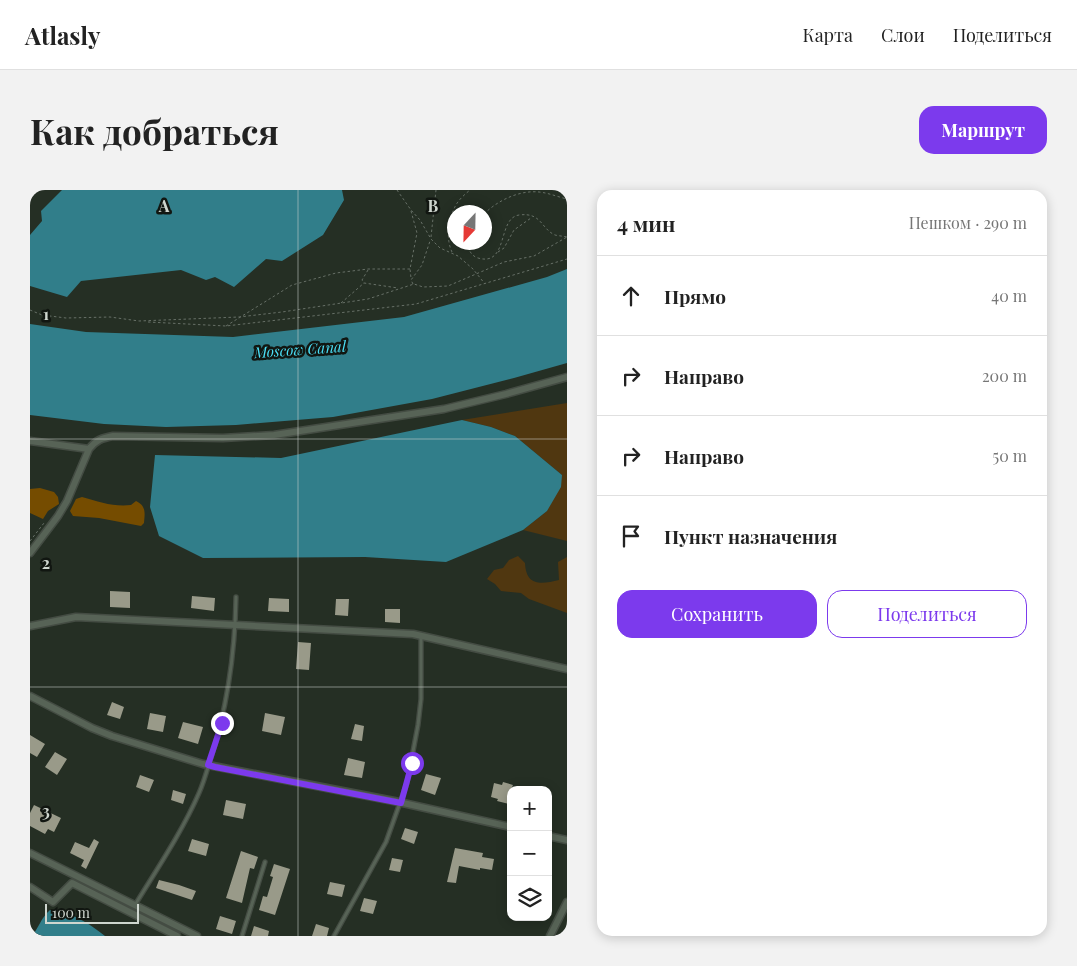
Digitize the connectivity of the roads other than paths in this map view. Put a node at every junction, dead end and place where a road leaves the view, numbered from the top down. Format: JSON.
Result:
{"nodes":[{"id":1,"x":567,"y":377,"type":"edge"},
{"id":2,"x":30,"y":441,"type":"edge"},
{"id":3,"x":88,"y":449,"type":"junction"},
{"id":4,"x":30,"y":553,"type":"edge"},
{"id":5,"x":236,"y":597,"type":"dead end"},
{"id":6,"x":236,"y":625,"type":"junction"},
{"id":7,"x":30,"y":626,"type":"edge"},
{"id":8,"x":421,"y":635,"type":"junction"},
{"id":9,"x":567,"y":669,"type":"edge"},
{"id":10,"x":30,"y":696,"type":"edge"},
{"id":11,"x":208,"y":765,"type":"junction"},
{"id":12,"x":401,"y":803,"type":"junction"},
{"id":13,"x":507,"y":827,"type":"edge"},
{"id":14,"x":552,"y":837,"type":"edge"},
{"id":15,"x":567,"y":840,"type":"edge"},
{"id":16,"x":30,"y":853,"type":"edge"},
{"id":17,"x":265,"y":862,"type":"dead end"},
{"id":18,"x":30,"y":887,"type":"edge"},
{"id":19,"x":567,"y":902,"type":"edge"},
{"id":20,"x":135,"y":906,"type":"junction"},
{"id":21,"x":177,"y":936,"type":"edge"},
{"id":22,"x":197,"y":936,"type":"edge"},
{"id":23,"x":242,"y":936,"type":"edge"},
{"id":24,"x":334,"y":936,"type":"edge"},
{"id":25,"x":550,"y":936,"type":"edge"}],
"edges":[{"from":1,"to":3,"type":"street"},
{"from":2,"to":3,"type":"street"},
{"from":3,"to":4,"type":"street"},
{"from":5,"to":6,"type":"lane"},
{"from":6,"to":7,"type":"street"},
{"from":6,"to":8,"type":"street"},
{"from":6,"to":11,"type":"lane"},
{"from":8,"to":9,"type":"street"},
{"from":8,"to":12,"type":"lane"},
{"from":10,"to":11,"type":"street"},
{"from":11,"to":12,"type":"street"},
{"from":11,"to":20,"type":"lane"},
{"from":12,"to":13,"type":"street"},
{"from":12,"to":24,"type":"lane"},
{"from":14,"to":15,"type":"street"},
{"from":16,"to":20,"type":"street"},
{"from":17,"to":23,"type":"lane"},
{"from":18,"to":21,"type":"street"},
{"from":19,"to":25,"type":"street"},
{"from":20,"to":22,"type":"street"}]}
